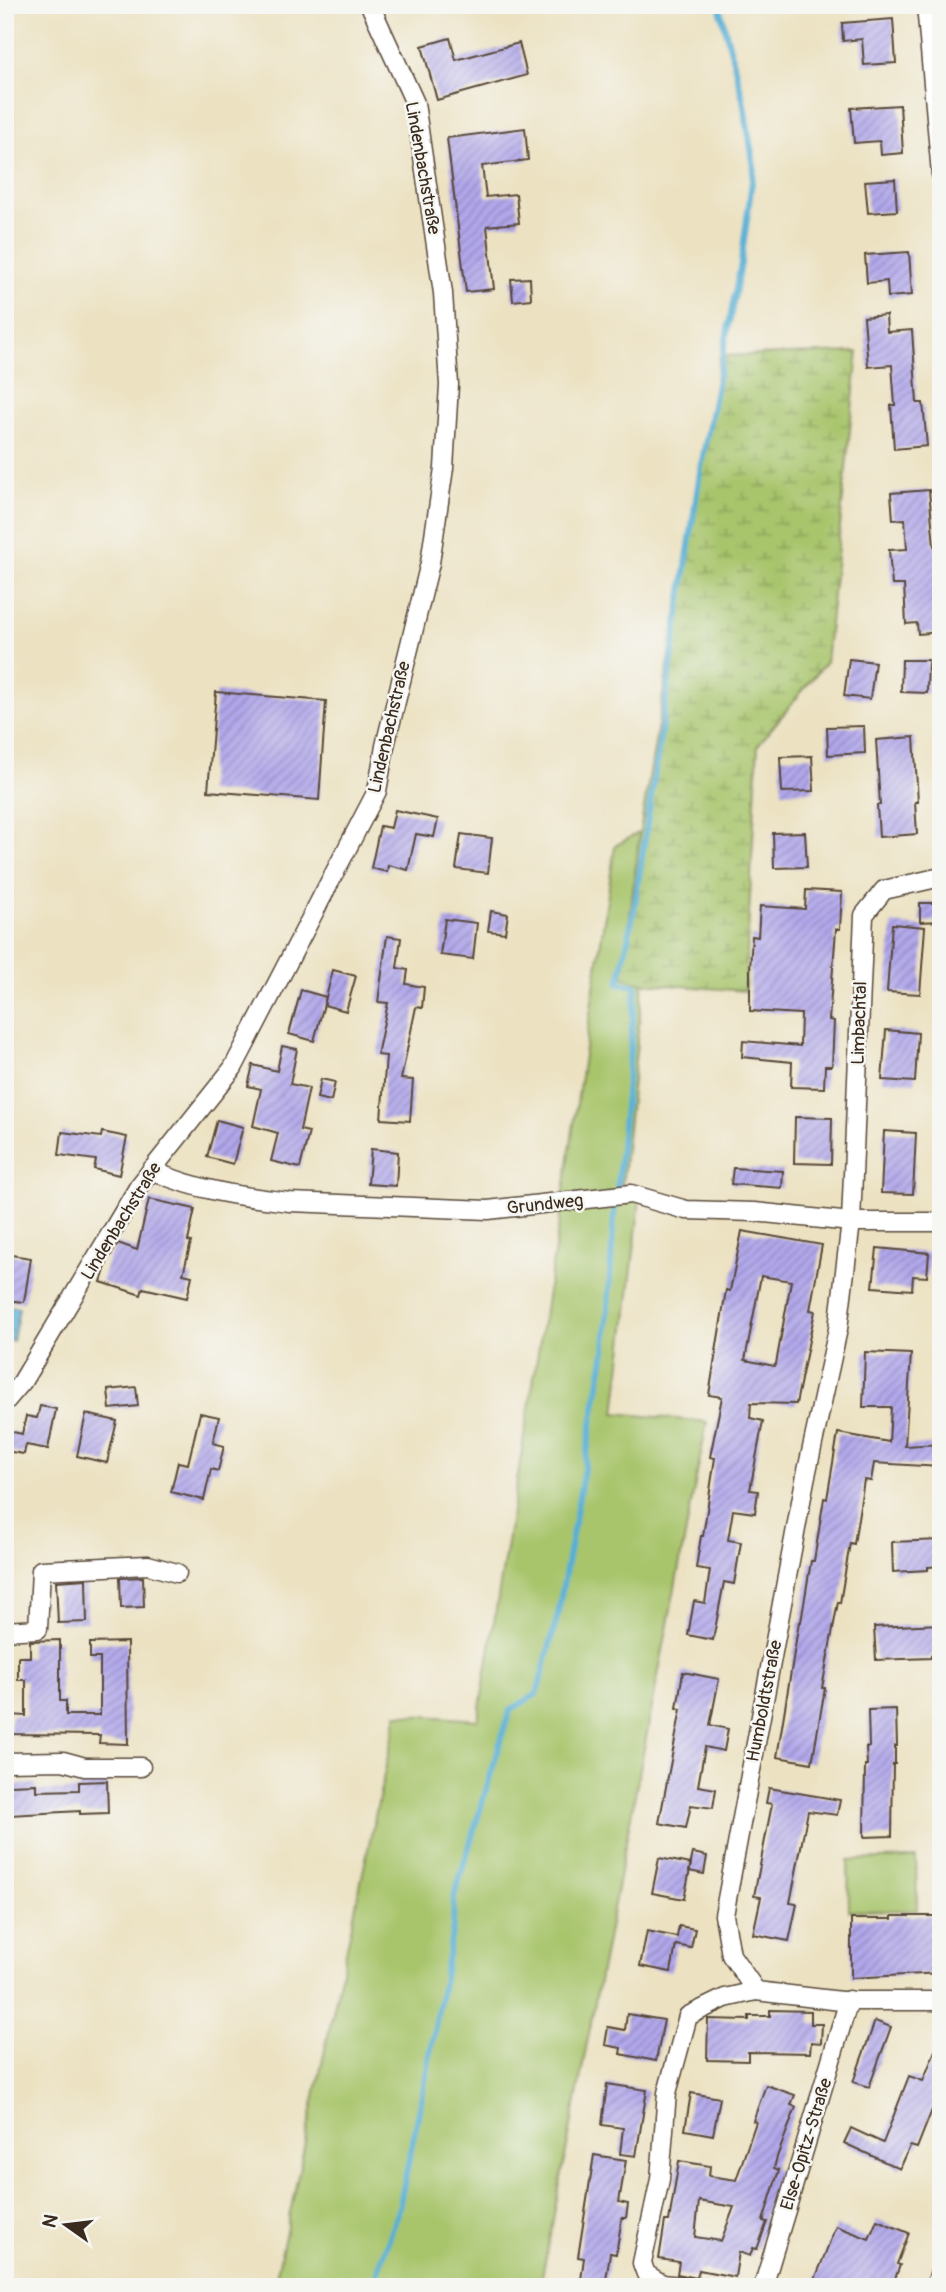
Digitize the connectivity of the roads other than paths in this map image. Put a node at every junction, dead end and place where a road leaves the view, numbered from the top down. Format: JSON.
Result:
{"nodes":[{"id":1,"x":370,"y":5,"type":"edge"},
{"id":2,"x":926,"y":5,"type":"edge"},
{"id":3,"x":936,"y":66,"type":"edge"},
{"id":4,"x":941,"y":174,"type":"edge"},
{"id":5,"x":941,"y":877,"type":"edge"},
{"id":6,"x":151,"y":1170,"type":"junction"},
{"id":7,"x":851,"y":1222,"type":"junction"},
{"id":8,"x":941,"y":1222,"type":"edge"},
{"id":9,"x":5,"y":1402,"type":"edge"},
{"id":10,"x":177,"y":1573,"type":"dead end"},
{"id":11,"x":5,"y":1631,"type":"edge"},
{"id":12,"x":5,"y":1762,"type":"edge"},
{"id":13,"x":141,"y":1767,"type":"dead end"},
{"id":14,"x":756,"y":1991,"type":"junction"},
{"id":15,"x":849,"y":2000,"type":"junction"},
{"id":16,"x":941,"y":2001,"type":"edge"},
{"id":17,"x":941,"y":2269,"type":"edge"},
{"id":18,"x":662,"y":2285,"type":"edge"},
{"id":19,"x":690,"y":2287,"type":"edge"},
{"id":20,"x":763,"y":2287,"type":"edge"},
{"id":21,"x":935,"y":2287,"type":"edge"}],
"edges":[{"from":1,"to":6,"type":"street","name":"Lindenbachstraße"},
{"from":2,"to":3,"type":"street"},
{"from":3,"to":4,"type":"street"},
{"from":5,"to":7,"type":"street","name":"Limbachtal"},
{"from":6,"to":7,"type":"street","name":"Grundweg"},
{"from":6,"to":9,"type":"street","name":"Lindenbachstraße"},
{"from":7,"to":8,"type":"street","name":"Grundweg"},
{"from":7,"to":14,"type":"street","name":"Humboldtstraße"},
{"from":10,"to":11,"type":"street"},
{"from":12,"to":13,"type":"street"},
{"from":14,"to":15,"type":"street"},
{"from":14,"to":18,"type":"street"},
{"from":15,"to":16,"type":"street"},
{"from":15,"to":20,"type":"street","name":"Else-Opitz-Straße"},
{"from":17,"to":21,"type":"street"},
{"from":18,"to":19,"type":"street"}]}
